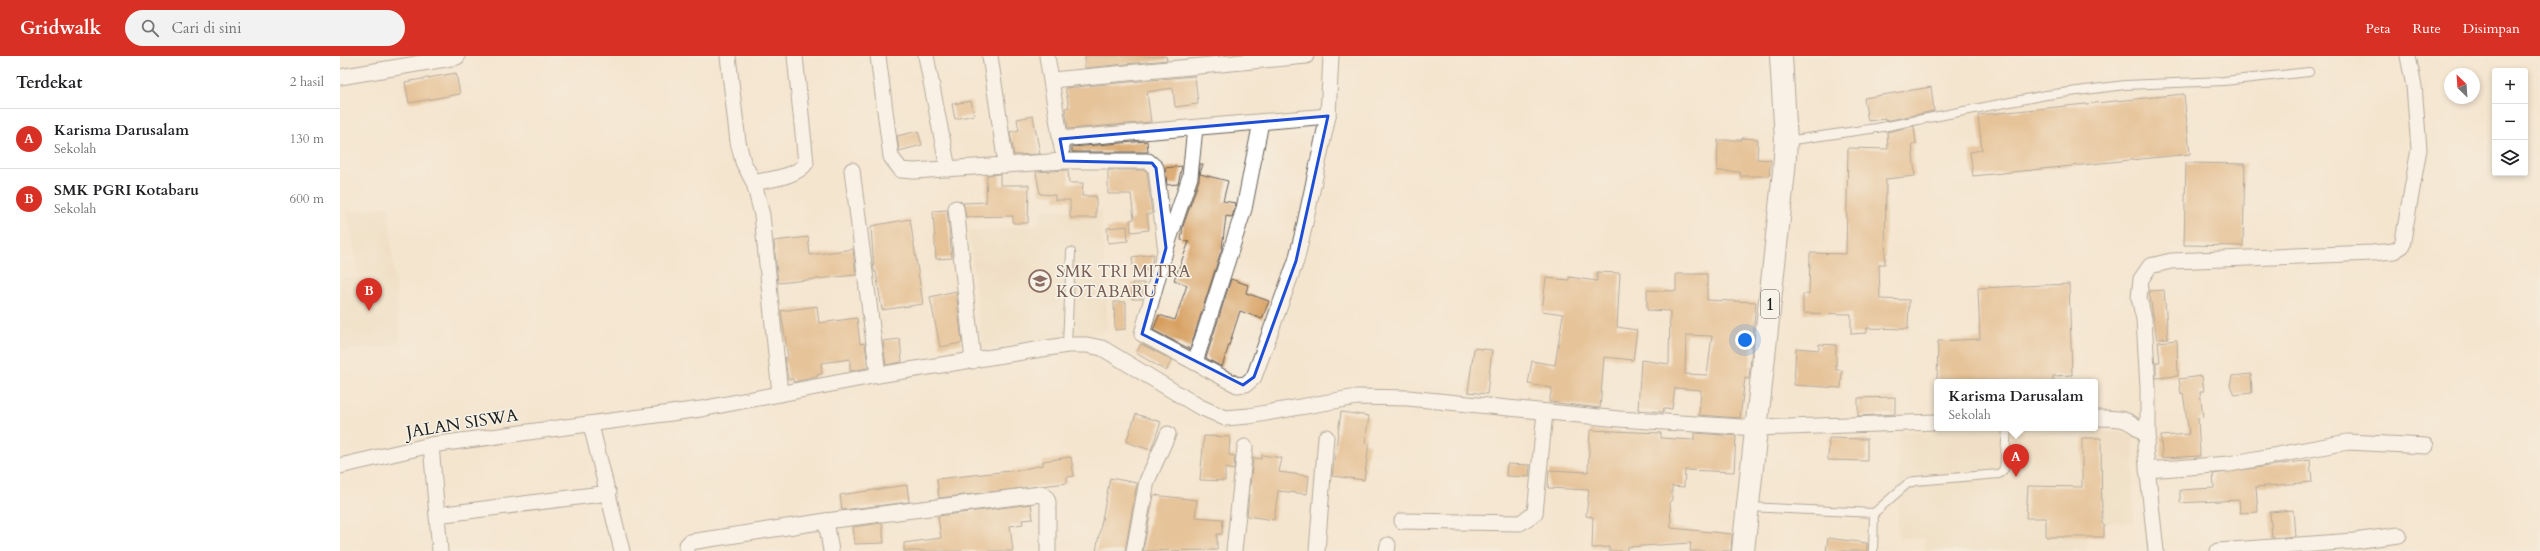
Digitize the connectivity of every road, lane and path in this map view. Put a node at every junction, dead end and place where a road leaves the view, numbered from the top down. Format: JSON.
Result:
{"nodes":[{"id":1,"x":728,"y":56,"type":"edge"},
{"id":2,"x":794,"y":56,"type":"edge"},
{"id":3,"x":878,"y":56,"type":"edge"},
{"id":4,"x":926,"y":56,"type":"edge"},
{"id":5,"x":990,"y":56,"type":"edge"},
{"id":6,"x":1047,"y":56,"type":"edge"},
{"id":7,"x":1306,"y":56,"type":"edge"},
{"id":8,"x":1331,"y":56,"type":"edge"},
{"id":9,"x":1781,"y":56,"type":"edge"},
{"id":10,"x":2408,"y":56,"type":"edge"},
{"id":11,"x":457,"y":57,"type":"dead end"},
{"id":12,"x":2309,"y":72,"type":"dead end"},
{"id":13,"x":340,"y":77,"type":"edge"},
{"id":14,"x":1052,"y":80,"type":"junction"},
{"id":15,"x":1328,"y":116,"type":"junction"},
{"id":16,"x":1261,"y":122,"type":"junction"},
{"id":17,"x":1195,"y":128,"type":"junction"},
{"id":18,"x":1060,"y":139,"type":"junction"},
{"id":19,"x":1786,"y":141,"type":"junction"},
{"id":20,"x":1064,"y":161,"type":"junction"},
{"id":21,"x":1006,"y":165,"type":"junction"},
{"id":22,"x":948,"y":169,"type":"junction"},
{"id":23,"x":852,"y":170,"type":"dead end"},
{"id":24,"x":754,"y":183,"type":"junction"},
{"id":25,"x":956,"y":208,"type":"dead end"},
{"id":26,"x":1166,"y":248,"type":"junction"},
{"id":27,"x":1071,"y":252,"type":"dead end"},
{"id":28,"x":1067,"y":345,"type":"junction"},
{"id":29,"x":973,"y":361,"type":"junction"},
{"id":30,"x":1194,"y":362,"type":"junction"},
{"id":31,"x":878,"y":375,"type":"junction"},
{"id":32,"x":780,"y":394,"type":"junction"},
{"id":33,"x":1545,"y":412,"type":"junction"},
{"id":34,"x":2098,"y":418,"type":"edge"},
{"id":35,"x":1934,"y":422,"type":"edge"},
{"id":36,"x":590,"y":425,"type":"junction"},
{"id":37,"x":1756,"y":428,"type":"junction"},
{"id":38,"x":2008,"y":431,"type":"edge"},
{"id":39,"x":1168,"y":434,"type":"dead end"},
{"id":40,"x":1326,"y":437,"type":"dead end"},
{"id":41,"x":2148,"y":437,"type":"junction"},
{"id":42,"x":431,"y":445,"type":"junction"},
{"id":43,"x":2426,"y":446,"type":"dead end"},
{"id":44,"x":1245,"y":447,"type":"dead end"},
{"id":45,"x":340,"y":466,"type":"edge"},
{"id":46,"x":2147,"y":470,"type":"junction"},
{"id":47,"x":609,"y":493,"type":"junction"},
{"id":48,"x":1747,"y":507,"type":"junction"},
{"id":49,"x":1874,"y":513,"type":"junction"},
{"id":50,"x":437,"y":515,"type":"junction"},
{"id":51,"x":826,"y":521,"type":"junction"},
{"id":52,"x":1402,"y":521,"type":"dead end"},
{"id":53,"x":2399,"y":535,"type":"dead end"},
{"id":54,"x":440,"y":551,"type":"edge"},
{"id":55,"x":619,"y":551,"type":"edge"},
{"id":56,"x":687,"y":551,"type":"edge"},
{"id":57,"x":831,"y":551,"type":"edge"},
{"id":58,"x":1048,"y":551,"type":"edge"},
{"id":59,"x":1134,"y":551,"type":"edge"},
{"id":60,"x":1234,"y":551,"type":"edge"},
{"id":61,"x":1317,"y":551,"type":"edge"},
{"id":62,"x":1743,"y":551,"type":"edge"},
{"id":63,"x":1873,"y":551,"type":"edge"},
{"id":64,"x":2156,"y":551,"type":"edge"},
{"id":65,"x":2218,"y":551,"type":"edge"}],
"edges":[{"from":1,"to":24,"type":"street"},
{"from":2,"to":24,"type":"street"},
{"from":3,"to":22,"type":"street"},
{"from":4,"to":22,"type":"street"},
{"from":5,"to":21,"type":"street"},
{"from":6,"to":14,"type":"street"},
{"from":7,"to":14,"type":"street"},
{"from":8,"to":15,"type":"street"},
{"from":9,"to":19,"type":"highway","number":"1"},
{"from":10,"to":41,"type":"street"},
{"from":11,"to":13,"type":"street"},
{"from":12,"to":19,"type":"lane"},
{"from":14,"to":18,"type":"street"},
{"from":15,"to":16,"type":"street"},
{"from":15,"to":30,"type":"street"},
{"from":16,"to":17,"type":"street"},
{"from":16,"to":30,"type":"street"},
{"from":17,"to":18,"type":"street"},
{"from":17,"to":26,"type":"street"},
{"from":18,"to":20,"type":"street"},
{"from":19,"to":37,"type":"highway","number":"1"},
{"from":20,"to":21,"type":"street"},
{"from":20,"to":26,"type":"street"},
{"from":21,"to":22,"type":"street"},
{"from":23,"to":31,"type":"street"},
{"from":24,"to":32,"type":"street"},
{"from":25,"to":29,"type":"street"},
{"from":26,"to":30,"type":"street"},
{"from":27,"to":28,"type":"lane"},
{"from":28,"to":29,"type":"street","name":"JALAN SISWA"},
{"from":28,"to":33,"type":"street","name":"JALAN SISWA"},
{"from":29,"to":31,"type":"street","name":"JALAN SISWA"},
{"from":31,"to":32,"type":"street","name":"JALAN SISWA"},
{"from":32,"to":36,"type":"street","name":"JALAN SISWA"},
{"from":33,"to":37,"type":"street","name":"JALAN SISWA"},
{"from":33,"to":52,"type":"street"},
{"from":34,"to":41,"type":"street"},
{"from":35,"to":37,"type":"street","name":"JALAN SISWA"},
{"from":36,"to":42,"type":"street","name":"JALAN SISWA"},
{"from":36,"to":47,"type":"street"},
{"from":37,"to":48,"type":"highway","number":"1"},
{"from":38,"to":49,"type":"lane"},
{"from":39,"to":59,"type":"street"},
{"from":40,"to":61,"type":"street"},
{"from":41,"to":46,"type":"street"},
{"from":42,"to":45,"type":"street","name":"JALAN SISWA"},
{"from":42,"to":50,"type":"street"},
{"from":43,"to":46,"type":"street"},
{"from":44,"to":60,"type":"street"},
{"from":46,"to":64,"type":"street"},
{"from":47,"to":50,"type":"street"},
{"from":47,"to":55,"type":"street"},
{"from":48,"to":49,"type":"lane"},
{"from":48,"to":62,"type":"highway","number":"1"},
{"from":49,"to":63,"type":"lane"},
{"from":50,"to":54,"type":"street"},
{"from":51,"to":56,"type":"street"},
{"from":51,"to":57,"type":"street"},
{"from":51,"to":58,"type":"street"},
{"from":53,"to":65,"type":"street"}]}
